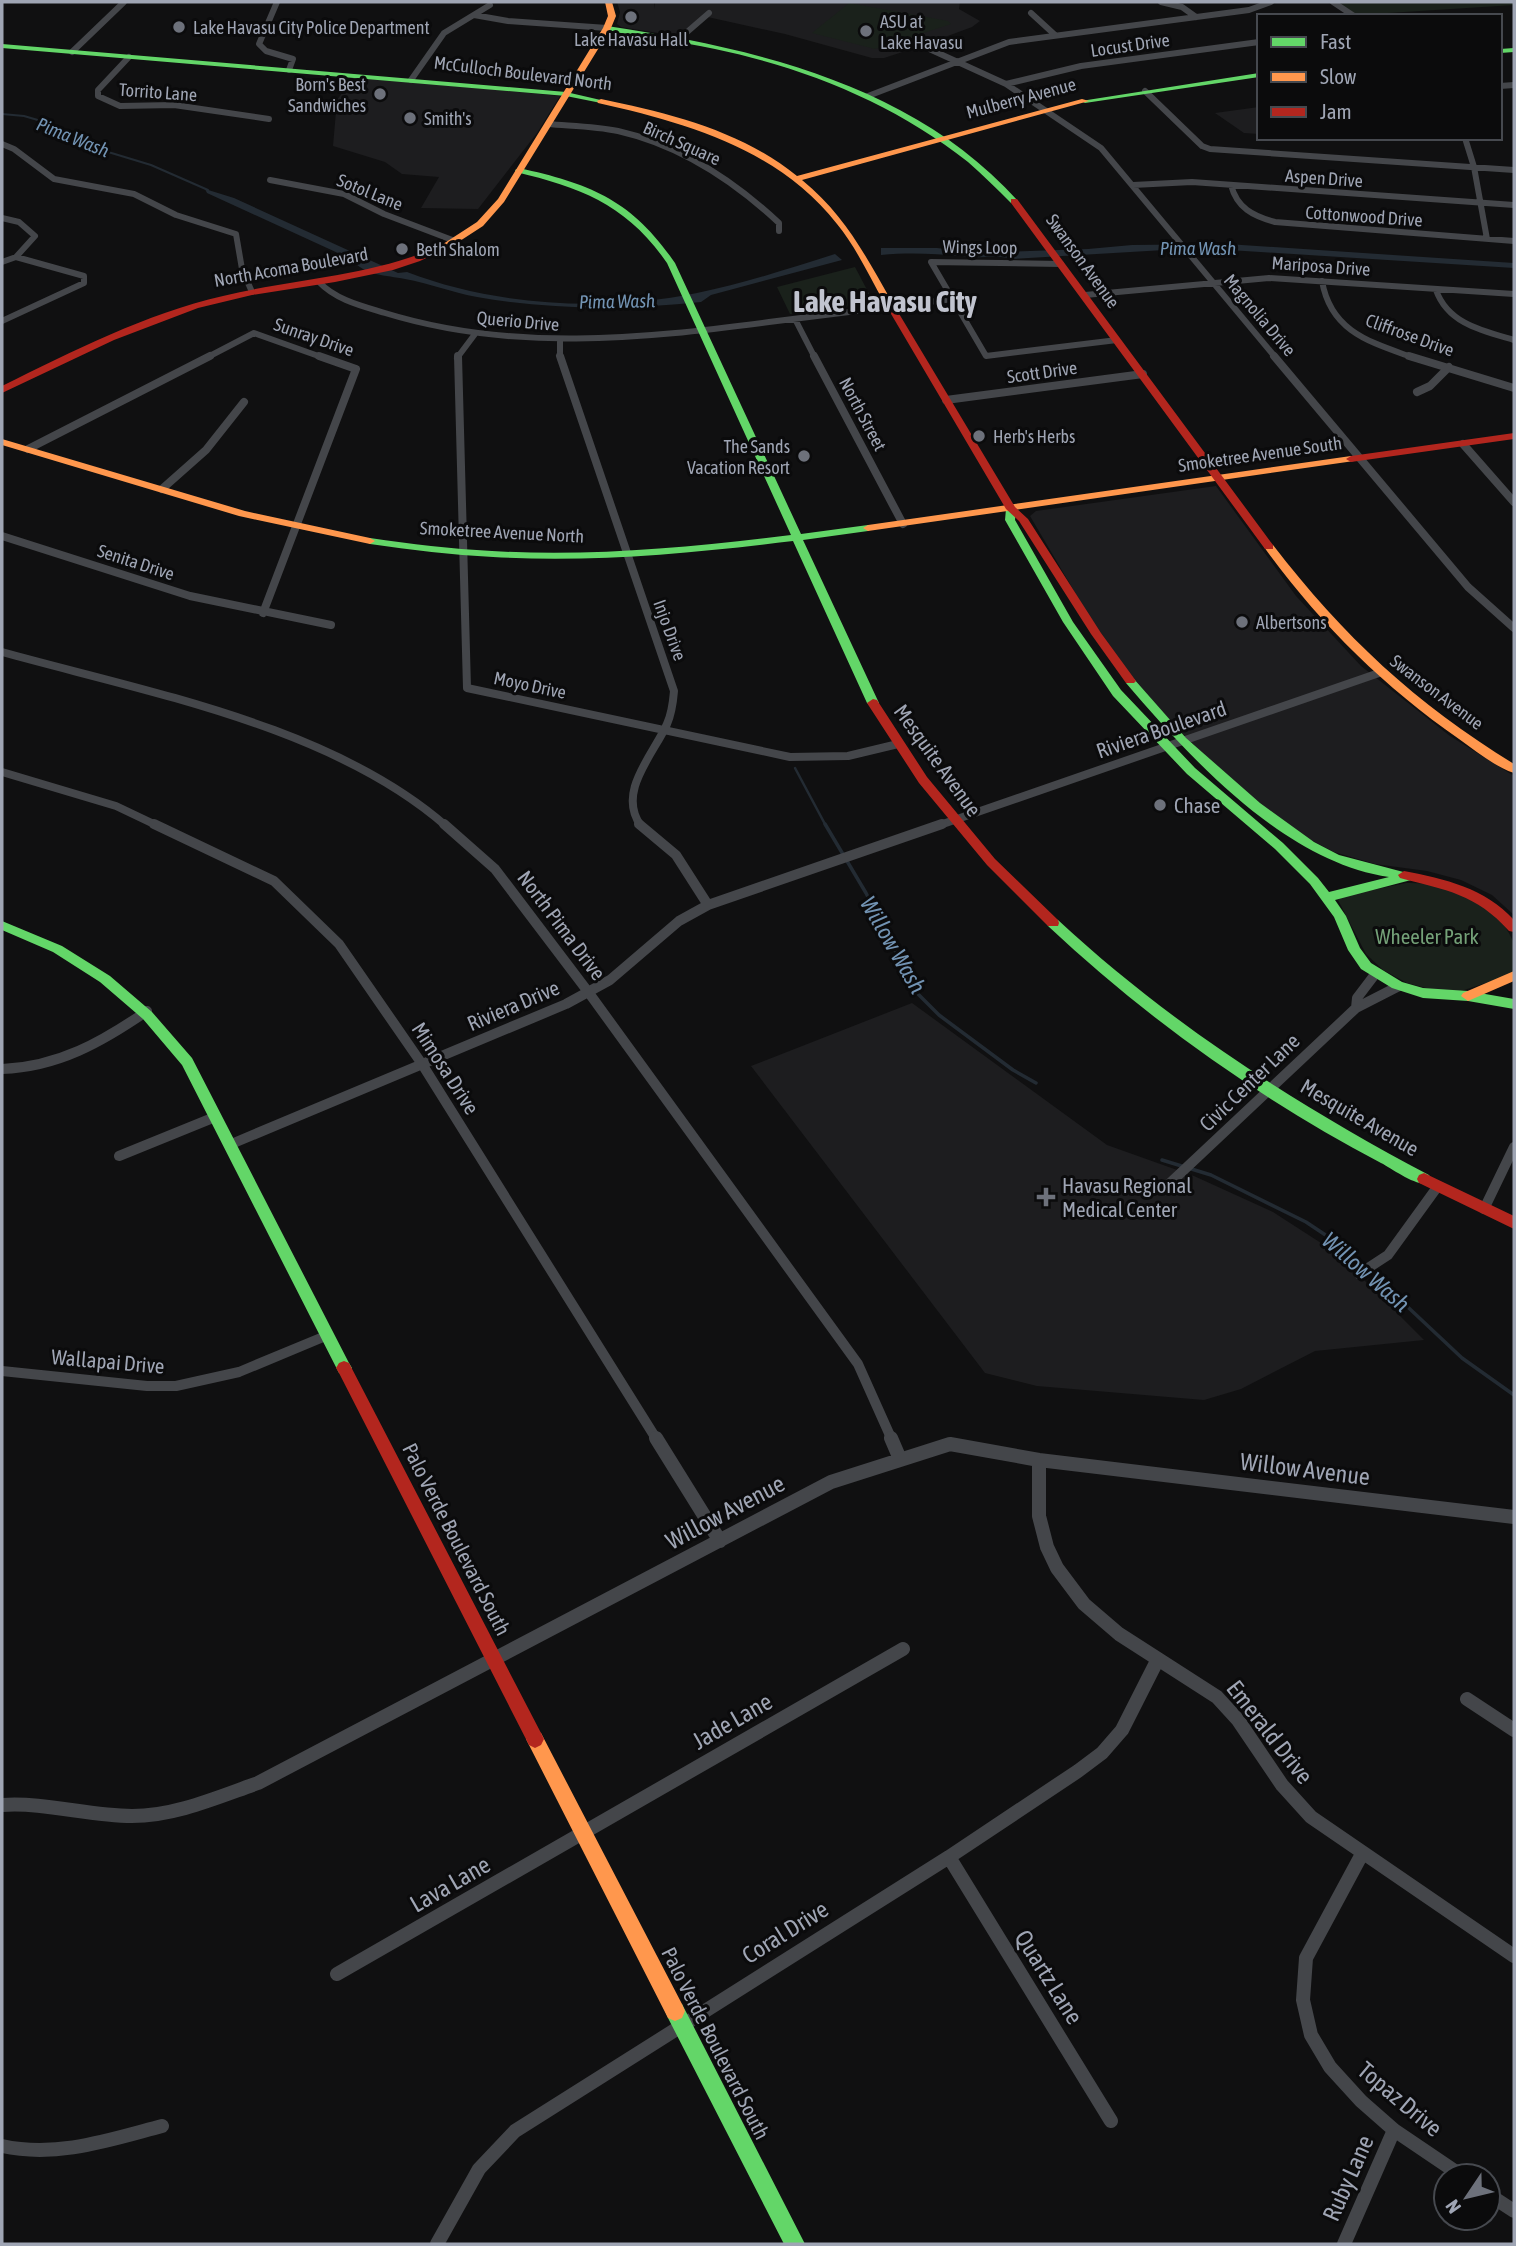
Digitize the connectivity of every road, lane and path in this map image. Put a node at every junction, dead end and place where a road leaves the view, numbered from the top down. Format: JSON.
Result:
{"nodes":[{"id":1,"x":124,"y":2,"type":"edge"},
{"id":2,"x":276,"y":2,"type":"edge"},
{"id":3,"x":609,"y":2,"type":"edge"},
{"id":4,"x":1161,"y":2,"type":"edge"},
{"id":5,"x":1271,"y":2,"type":"edge"},
{"id":6,"x":1333,"y":2,"type":"edge"},
{"id":7,"x":490,"y":5,"type":"dead end"},
{"id":8,"x":709,"y":13,"type":"dead end"},
{"id":9,"x":1031,"y":13,"type":"dead end"},
{"id":10,"x":1351,"y":14,"type":"edge"},
{"id":11,"x":474,"y":15,"type":"junction"},
{"id":12,"x":1196,"y":17,"type":"junction"},
{"id":13,"x":607,"y":28,"type":"junction"},
{"id":14,"x":1055,"y":35,"type":"junction"},
{"id":15,"x":679,"y":39,"type":"junction"},
{"id":16,"x":914,"y":42,"type":"dead end"},
{"id":17,"x":1257,"y":42,"type":"edge"},
{"id":18,"x":2,"y":46,"type":"edge"},
{"id":19,"x":72,"y":52,"type":"junction"},
{"id":20,"x":129,"y":57,"type":"junction"},
{"id":21,"x":274,"y":61,"type":"junction"},
{"id":22,"x":956,"y":61,"type":"junction"},
{"id":23,"x":1257,"y":75,"type":"edge"},
{"id":24,"x":411,"y":80,"type":"junction"},
{"id":25,"x":1006,"y":84,"type":"junction"},
{"id":26,"x":1145,"y":91,"type":"junction"},
{"id":27,"x":566,"y":94,"type":"junction"},
{"id":28,"x":867,"y":96,"type":"junction"},
{"id":29,"x":1047,"y":111,"type":"junction"},
{"id":30,"x":269,"y":120,"type":"dead end"},
{"id":31,"x":548,"y":124,"type":"junction"},
{"id":32,"x":944,"y":138,"type":"junction"},
{"id":33,"x":1466,"y":140,"type":"edge"},
{"id":34,"x":2,"y":144,"type":"edge"},
{"id":35,"x":1474,"y":167,"type":"junction"},
{"id":36,"x":519,"y":170,"type":"junction"},
{"id":37,"x":1514,"y":170,"type":"edge"},
{"id":38,"x":798,"y":178,"type":"junction"},
{"id":39,"x":270,"y":180,"type":"dead end"},
{"id":40,"x":1133,"y":184,"type":"junction"},
{"id":41,"x":1231,"y":185,"type":"junction"},
{"id":42,"x":1481,"y":203,"type":"junction"},
{"id":43,"x":1514,"y":205,"type":"edge"},
{"id":44,"x":2,"y":218,"type":"edge"},
{"id":45,"x":779,"y":231,"type":"dead end"},
{"id":46,"x":1487,"y":239,"type":"junction"},
{"id":47,"x":455,"y":241,"type":"junction"},
{"id":48,"x":1514,"y":241,"type":"edge"},
{"id":49,"x":16,"y":257,"type":"junction"},
{"id":50,"x":1056,"y":257,"type":"junction"},
{"id":51,"x":2,"y":262,"type":"edge"},
{"id":52,"x":1322,"y":281,"type":"junction"},
{"id":53,"x":319,"y":282,"type":"junction"},
{"id":54,"x":1211,"y":282,"type":"junction"},
{"id":55,"x":1436,"y":290,"type":"junction"},
{"id":56,"x":252,"y":292,"type":"junction"},
{"id":57,"x":1514,"y":294,"type":"edge"},
{"id":58,"x":1085,"y":295,"type":"junction"},
{"id":59,"x":953,"y":299,"type":"junction"},
{"id":60,"x":890,"y":307,"type":"junction"},
{"id":61,"x":795,"y":319,"type":"junction"},
{"id":62,"x":2,"y":321,"type":"edge"},
{"id":63,"x":701,"y":331,"type":"junction"},
{"id":64,"x":475,"y":334,"type":"junction"},
{"id":65,"x":1117,"y":340,"type":"junction"},
{"id":66,"x":1514,"y":340,"type":"edge"},
{"id":67,"x":560,"y":341,"type":"junction"},
{"id":68,"x":1449,"y":367,"type":"junction"},
{"id":69,"x":1143,"y":374,"type":"junction"},
{"id":70,"x":1514,"y":388,"type":"edge"},
{"id":71,"x":2,"y":390,"type":"edge"},
{"id":72,"x":1417,"y":392,"type":"dead end"},
{"id":73,"x":946,"y":400,"type":"junction"},
{"id":74,"x":244,"y":402,"type":"dead end"},
{"id":75,"x":1514,"y":436,"type":"edge"},
{"id":76,"x":2,"y":442,"type":"edge"},
{"id":77,"x":1463,"y":444,"type":"junction"},
{"id":78,"x":28,"y":449,"type":"junction"},
{"id":79,"x":1360,"y":458,"type":"junction"},
{"id":80,"x":1218,"y":479,"type":"junction"},
{"id":81,"x":162,"y":489,"type":"junction"},
{"id":82,"x":1514,"y":502,"type":"edge"},
{"id":83,"x":1011,"y":509,"type":"junction"},
{"id":84,"x":903,"y":524,"type":"junction"},
{"id":85,"x":297,"y":527,"type":"junction"},
{"id":86,"x":2,"y":536,"type":"edge"},
{"id":87,"x":795,"y":539,"type":"junction"},
{"id":88,"x":464,"y":552,"type":"junction"},
{"id":89,"x":628,"y":555,"type":"junction"},
{"id":90,"x":263,"y":613,"type":"junction"},
{"id":91,"x":1068,"y":622,"type":"junction"},
{"id":92,"x":331,"y":625,"type":"dead end"},
{"id":93,"x":1514,"y":628,"type":"edge"},
{"id":94,"x":1105,"y":649,"type":"junction"},
{"id":95,"x":2,"y":652,"type":"edge"},
{"id":96,"x":1379,"y":673,"type":"junction"},
{"id":97,"x":664,"y":731,"type":"junction"},
{"id":98,"x":1182,"y":741,"type":"junction"},
{"id":99,"x":898,"y":744,"type":"junction"},
{"id":100,"x":1166,"y":747,"type":"junction"},
{"id":101,"x":1514,"y":769,"type":"edge"},
{"id":102,"x":2,"y":772,"type":"edge"},
{"id":103,"x":954,"y":820,"type":"junction"},
{"id":104,"x":1409,"y":876,"type":"junction"},
{"id":105,"x":1327,"y":897,"type":"junction"},
{"id":106,"x":708,"y":905,"type":"junction"},
{"id":107,"x":2,"y":925,"type":"edge"},
{"id":108,"x":1514,"y":928,"type":"edge"},
{"id":109,"x":1376,"y":973,"type":"junction"},
{"id":110,"x":1514,"y":976,"type":"edge"},
{"id":111,"x":1399,"y":986,"type":"junction"},
{"id":112,"x":589,"y":993,"type":"junction"},
{"id":113,"x":1468,"y":996,"type":"junction"},
{"id":114,"x":1514,"y":1004,"type":"edge"},
{"id":115,"x":1356,"y":1008,"type":"junction"},
{"id":116,"x":147,"y":1011,"type":"junction"},
{"id":117,"x":422,"y":1064,"type":"junction"},
{"id":118,"x":2,"y":1069,"type":"edge"},
{"id":119,"x":1268,"y":1088,"type":"junction"},
{"id":120,"x":215,"y":1117,"type":"junction"},
{"id":121,"x":229,"y":1145,"type":"junction"},
{"id":122,"x":1514,"y":1147,"type":"edge"},
{"id":123,"x":119,"y":1156,"type":"dead end"},
{"id":124,"x":1169,"y":1184,"type":"dead end"},
{"id":125,"x":1438,"y":1186,"type":"junction"},
{"id":126,"x":1484,"y":1209,"type":"junction"},
{"id":127,"x":1514,"y":1223,"type":"edge"},
{"id":128,"x":1359,"y":1274,"type":"dead end"},
{"id":129,"x":328,"y":1335,"type":"junction"},
{"id":130,"x":2,"y":1371,"type":"edge"},
{"id":131,"x":900,"y":1459,"type":"junction"},
{"id":132,"x":1039,"y":1460,"type":"junction"},
{"id":133,"x":1514,"y":1517,"type":"edge"},
{"id":134,"x":720,"y":1541,"type":"junction"},
{"id":135,"x":903,"y":1649,"type":"dead end"},
{"id":136,"x":495,"y":1659,"type":"junction"},
{"id":137,"x":1158,"y":1659,"type":"junction"},
{"id":138,"x":1467,"y":1699,"type":"dead end"},
{"id":139,"x":1514,"y":1730,"type":"edge"},
{"id":140,"x":2,"y":1805,"type":"edge"},
{"id":141,"x":585,"y":1833,"type":"junction"},
{"id":142,"x":1362,"y":1854,"type":"junction"},
{"id":143,"x":949,"y":1857,"type":"junction"},
{"id":144,"x":1514,"y":1956,"type":"edge"},
{"id":145,"x":337,"y":1974,"type":"dead end"},
{"id":146,"x":682,"y":2023,"type":"junction"},
{"id":147,"x":1111,"y":2121,"type":"dead end"},
{"id":148,"x":162,"y":2126,"type":"dead end"},
{"id":149,"x":1394,"y":2130,"type":"junction"},
{"id":150,"x":2,"y":2146,"type":"edge"},
{"id":151,"x":1441,"y":2162,"type":"edge"},
{"id":152,"x":437,"y":2244,"type":"edge"},
{"id":153,"x":795,"y":2244,"type":"edge"},
{"id":154,"x":1344,"y":2244,"type":"edge"}],
"edges":[{"from":1,"to":19,"type":"street"},
{"from":2,"to":21,"type":"street"},
{"from":3,"to":13,"type":"street"},
{"from":4,"to":12,"type":"street"},
{"from":5,"to":12,"type":"street"},
{"from":6,"to":10,"type":"street"},
{"from":7,"to":11,"type":"street"},
{"from":8,"to":15,"type":"street"},
{"from":9,"to":14,"type":"street"},
{"from":11,"to":13,"type":"street","name":"Swanson Avenue"},
{"from":11,"to":24,"type":"street"},
{"from":12,"to":14,"type":"street"},
{"from":13,"to":15,"type":"street","name":"Swanson Avenue"},
{"from":13,"to":27,"type":"street","name":"North Acoma Boulevard"},
{"from":14,"to":22,"type":"street"},
{"from":15,"to":28,"type":"street","name":"Swanson Avenue"},
{"from":16,"to":22,"type":"street","name":"Magnolia Drive"},
{"from":17,"to":25,"type":"street","name":"Locust Drive"},
{"from":18,"to":19,"type":"street","name":"McCulloch Boulevard North"},
{"from":19,"to":20,"type":"street","name":"McCulloch Boulevard North"},
{"from":20,"to":21,"type":"street","name":"McCulloch Boulevard North"},
{"from":20,"to":30,"type":"street","name":"Torrito Lane"},
{"from":21,"to":24,"type":"street","name":"McCulloch Boulevard North"},
{"from":22,"to":25,"type":"street","name":"Magnolia Drive"},
{"from":22,"to":28,"type":"street"},
{"from":23,"to":26,"type":"street","name":"Mulberry Avenue"},
{"from":24,"to":27,"type":"street","name":"McCulloch Boulevard North"},
{"from":25,"to":29,"type":"street","name":"Magnolia Drive"},
{"from":26,"to":29,"type":"street","name":"Mulberry Avenue"},
{"from":26,"to":35,"type":"street"},
{"from":27,"to":31,"type":"street","name":"North Acoma Boulevard"},
{"from":27,"to":38,"type":"street","name":"McCulloch Boulevard North"},
{"from":28,"to":32,"type":"street","name":"Swanson Avenue"},
{"from":29,"to":32,"type":"street","name":"Mulberry Avenue"},
{"from":29,"to":40,"type":"street","name":"Magnolia Drive"},
{"from":31,"to":36,"type":"street","name":"North Acoma Boulevard"},
{"from":31,"to":45,"type":"street","name":"Birch Square"},
{"from":32,"to":38,"type":"street","name":"Mulberry Avenue"},
{"from":32,"to":50,"type":"street","name":"Swanson Avenue"},
{"from":33,"to":35,"type":"street"},
{"from":34,"to":56,"type":"street"},
{"from":35,"to":37,"type":"street"},
{"from":35,"to":42,"type":"street"},
{"from":36,"to":47,"type":"street","name":"North Acoma Boulevard"},
{"from":36,"to":63,"type":"street","name":"Mesquite Avenue"},
{"from":38,"to":60,"type":"street","name":"McCulloch Boulevard North"},
{"from":39,"to":47,"type":"street","name":"Sotol Lane"},
{"from":40,"to":41,"type":"street","name":"Aspen Drive"},
{"from":40,"to":54,"type":"street","name":"Magnolia Drive"},
{"from":41,"to":42,"type":"street","name":"Aspen Drive"},
{"from":41,"to":46,"type":"street","name":"Cottonwood Drive"},
{"from":42,"to":43,"type":"street","name":"Aspen Drive"},
{"from":42,"to":46,"type":"street"},
{"from":44,"to":49,"type":"street"},
{"from":46,"to":48,"type":"street","name":"Cottonwood Drive"},
{"from":47,"to":53,"type":"street","name":"North Acoma Boulevard"},
{"from":49,"to":51,"type":"street"},
{"from":49,"to":62,"type":"street"},
{"from":50,"to":58,"type":"street","name":"Swanson Avenue"},
{"from":50,"to":59,"type":"street","name":"Wings Loop"},
{"from":52,"to":54,"type":"street","name":"Mariposa Drive"},
{"from":52,"to":55,"type":"street","name":"Mariposa Drive"},
{"from":52,"to":68,"type":"street","name":"Cliffrose Drive"},
{"from":53,"to":56,"type":"street","name":"North Acoma Boulevard"},
{"from":53,"to":64,"type":"street","name":"Querio Drive"},
{"from":54,"to":58,"type":"street","name":"Mariposa Drive"},
{"from":54,"to":79,"type":"street","name":"Magnolia Drive"},
{"from":55,"to":57,"type":"street","name":"Mariposa Drive"},
{"from":55,"to":66,"type":"street"},
{"from":56,"to":71,"type":"street","name":"North Acoma Boulevard"},
{"from":58,"to":65,"type":"street","name":"Swanson Avenue"},
{"from":59,"to":60,"type":"street","name":"Querio Drive"},
{"from":59,"to":65,"type":"street","name":"Wings Loop"},
{"from":60,"to":61,"type":"street","name":"Querio Drive"},
{"from":60,"to":73,"type":"street","name":"McCulloch Boulevard North"},
{"from":61,"to":63,"type":"street","name":"Querio Drive"},
{"from":61,"to":84,"type":"street","name":"North Street"},
{"from":63,"to":67,"type":"street","name":"Querio Drive"},
{"from":63,"to":87,"type":"street","name":"Mesquite Avenue"},
{"from":64,"to":67,"type":"street","name":"Querio Drive"},
{"from":64,"to":88,"type":"street","name":"Moyo Drive"},
{"from":65,"to":69,"type":"street","name":"Swanson Avenue"},
{"from":67,"to":89,"type":"street","name":"Injo Drive"},
{"from":68,"to":70,"type":"street","name":"Cliffrose Drive"},
{"from":68,"to":72,"type":"street"},
{"from":69,"to":73,"type":"street","name":"Scott Drive"},
{"from":69,"to":80,"type":"street","name":"Swanson Avenue"},
{"from":73,"to":83,"type":"street","name":"McCulloch Boulevard North"},
{"from":74,"to":81,"type":"street"},
{"from":75,"to":77,"type":"street","name":"Smoketree Avenue South"},
{"from":76,"to":78,"type":"street","name":"Smoketree Avenue North"},
{"from":77,"to":79,"type":"street","name":"Smoketree Avenue South"},
{"from":77,"to":82,"type":"street"},
{"from":78,"to":81,"type":"street","name":"Smoketree Avenue North"},
{"from":78,"to":85,"type":"street","name":"Sunray Drive"},
{"from":79,"to":80,"type":"street","name":"Smoketree Avenue South"},
{"from":79,"to":93,"type":"street","name":"Magnolia Drive"},
{"from":80,"to":83,"type":"street","name":"Smoketree Avenue South"},
{"from":80,"to":96,"type":"street","name":"Swanson Avenue"},
{"from":81,"to":85,"type":"street","name":"Smoketree Avenue North"},
{"from":83,"to":84,"type":"street","name":"Smoketree Avenue North"},
{"from":83,"to":91,"type":"street"},
{"from":83,"to":94,"type":"street"},
{"from":84,"to":87,"type":"street","name":"Smoketree Avenue North"},
{"from":85,"to":88,"type":"street","name":"Smoketree Avenue North"},
{"from":85,"to":90,"type":"street","name":"Sunray Drive"},
{"from":86,"to":90,"type":"street","name":"Senita Drive"},
{"from":87,"to":89,"type":"street","name":"Smoketree Avenue North"},
{"from":87,"to":99,"type":"street","name":"Mesquite Avenue"},
{"from":88,"to":89,"type":"street","name":"Smoketree Avenue North"},
{"from":88,"to":97,"type":"street","name":"Moyo Drive"},
{"from":89,"to":97,"type":"street","name":"Injo Drive"},
{"from":90,"to":92,"type":"street","name":"Senita Drive"},
{"from":91,"to":94,"type":"street"},
{"from":91,"to":100,"type":"street"},
{"from":94,"to":98,"type":"street"},
{"from":95,"to":112,"type":"street","name":"North Pima Drive"},
{"from":96,"to":98,"type":"street","name":"Riviera Boulevard"},
{"from":96,"to":101,"type":"street","name":"Swanson Avenue"},
{"from":97,"to":99,"type":"street","name":"Moyo Drive"},
{"from":97,"to":106,"type":"street","name":"Injo Drive"},
{"from":98,"to":100,"type":"street","name":"Riviera Boulevard"},
{"from":98,"to":104,"type":"street"},
{"from":99,"to":103,"type":"street","name":"Mesquite Avenue"},
{"from":100,"to":103,"type":"street","name":"Riviera Boulevard"},
{"from":100,"to":105,"type":"street"},
{"from":102,"to":117,"type":"street","name":"Mimosa Drive"},
{"from":103,"to":106,"type":"street","name":"Riviera Drive"},
{"from":103,"to":119,"type":"street","name":"Mesquite Avenue"},
{"from":104,"to":105,"type":"street"},
{"from":104,"to":108,"type":"street"},
{"from":105,"to":109,"type":"street"},
{"from":106,"to":112,"type":"street","name":"Riviera Drive"},
{"from":107,"to":116,"type":"street","name":"Palo Verde Boulevard South"},
{"from":109,"to":111,"type":"street"},
{"from":109,"to":115,"type":"street","name":"Civic Center Lane"},
{"from":110,"to":113,"type":"street"},
{"from":111,"to":113,"type":"street"},
{"from":111,"to":115,"type":"street","name":"Civic Center Lane"},
{"from":112,"to":117,"type":"street","name":"Riviera Drive"},
{"from":112,"to":131,"type":"street","name":"North Pima Drive"},
{"from":113,"to":114,"type":"street"},
{"from":115,"to":119,"type":"street","name":"Civic Center Lane"},
{"from":116,"to":118,"type":"street"},
{"from":116,"to":120,"type":"street","name":"Palo Verde Boulevard South"},
{"from":117,"to":121,"type":"street","name":"Riviera Drive"},
{"from":117,"to":134,"type":"street","name":"Mimosa Drive"},
{"from":119,"to":124,"type":"street","name":"Civic Center Lane"},
{"from":119,"to":125,"type":"street","name":"Mesquite Avenue"},
{"from":120,"to":121,"type":"street","name":"Palo Verde Boulevard South"},
{"from":120,"to":123,"type":"street"},
{"from":121,"to":129,"type":"street","name":"Palo Verde Boulevard South"},
{"from":122,"to":126,"type":"street"},
{"from":125,"to":126,"type":"street","name":"Mesquite Avenue"},
{"from":125,"to":128,"type":"street"},
{"from":126,"to":127,"type":"street","name":"Mesquite Avenue"},
{"from":129,"to":130,"type":"street","name":"Wallapai Drive"},
{"from":129,"to":136,"type":"street","name":"Palo Verde Boulevard South"},
{"from":131,"to":132,"type":"street","name":"Willow Avenue"},
{"from":131,"to":134,"type":"street","name":"Willow Avenue"},
{"from":132,"to":133,"type":"street","name":"Willow Avenue"},
{"from":132,"to":137,"type":"street","name":"Emerald Drive"},
{"from":134,"to":136,"type":"street","name":"Willow Avenue"},
{"from":135,"to":141,"type":"street","name":"Jade Lane"},
{"from":136,"to":140,"type":"street","name":"Willow Avenue"},
{"from":136,"to":141,"type":"street","name":"Palo Verde Boulevard South"},
{"from":137,"to":142,"type":"street","name":"Emerald Drive"},
{"from":137,"to":143,"type":"street","name":"Coral Drive"},
{"from":138,"to":139,"type":"street"},
{"from":141,"to":145,"type":"street","name":"Lava Lane"},
{"from":141,"to":146,"type":"street","name":"Palo Verde Boulevard South"},
{"from":142,"to":144,"type":"street","name":"Emerald Drive"},
{"from":142,"to":149,"type":"street","name":"Topaz Drive"},
{"from":143,"to":146,"type":"street","name":"Coral Drive"},
{"from":143,"to":147,"type":"street","name":"Quartz Lane"},
{"from":146,"to":152,"type":"street","name":"Coral Drive"},
{"from":146,"to":153,"type":"street","name":"Palo Verde Boulevard South"},
{"from":148,"to":150,"type":"street"},
{"from":149,"to":151,"type":"street","name":"Topaz Drive"},
{"from":149,"to":154,"type":"street","name":"Ruby Lane"}]}
